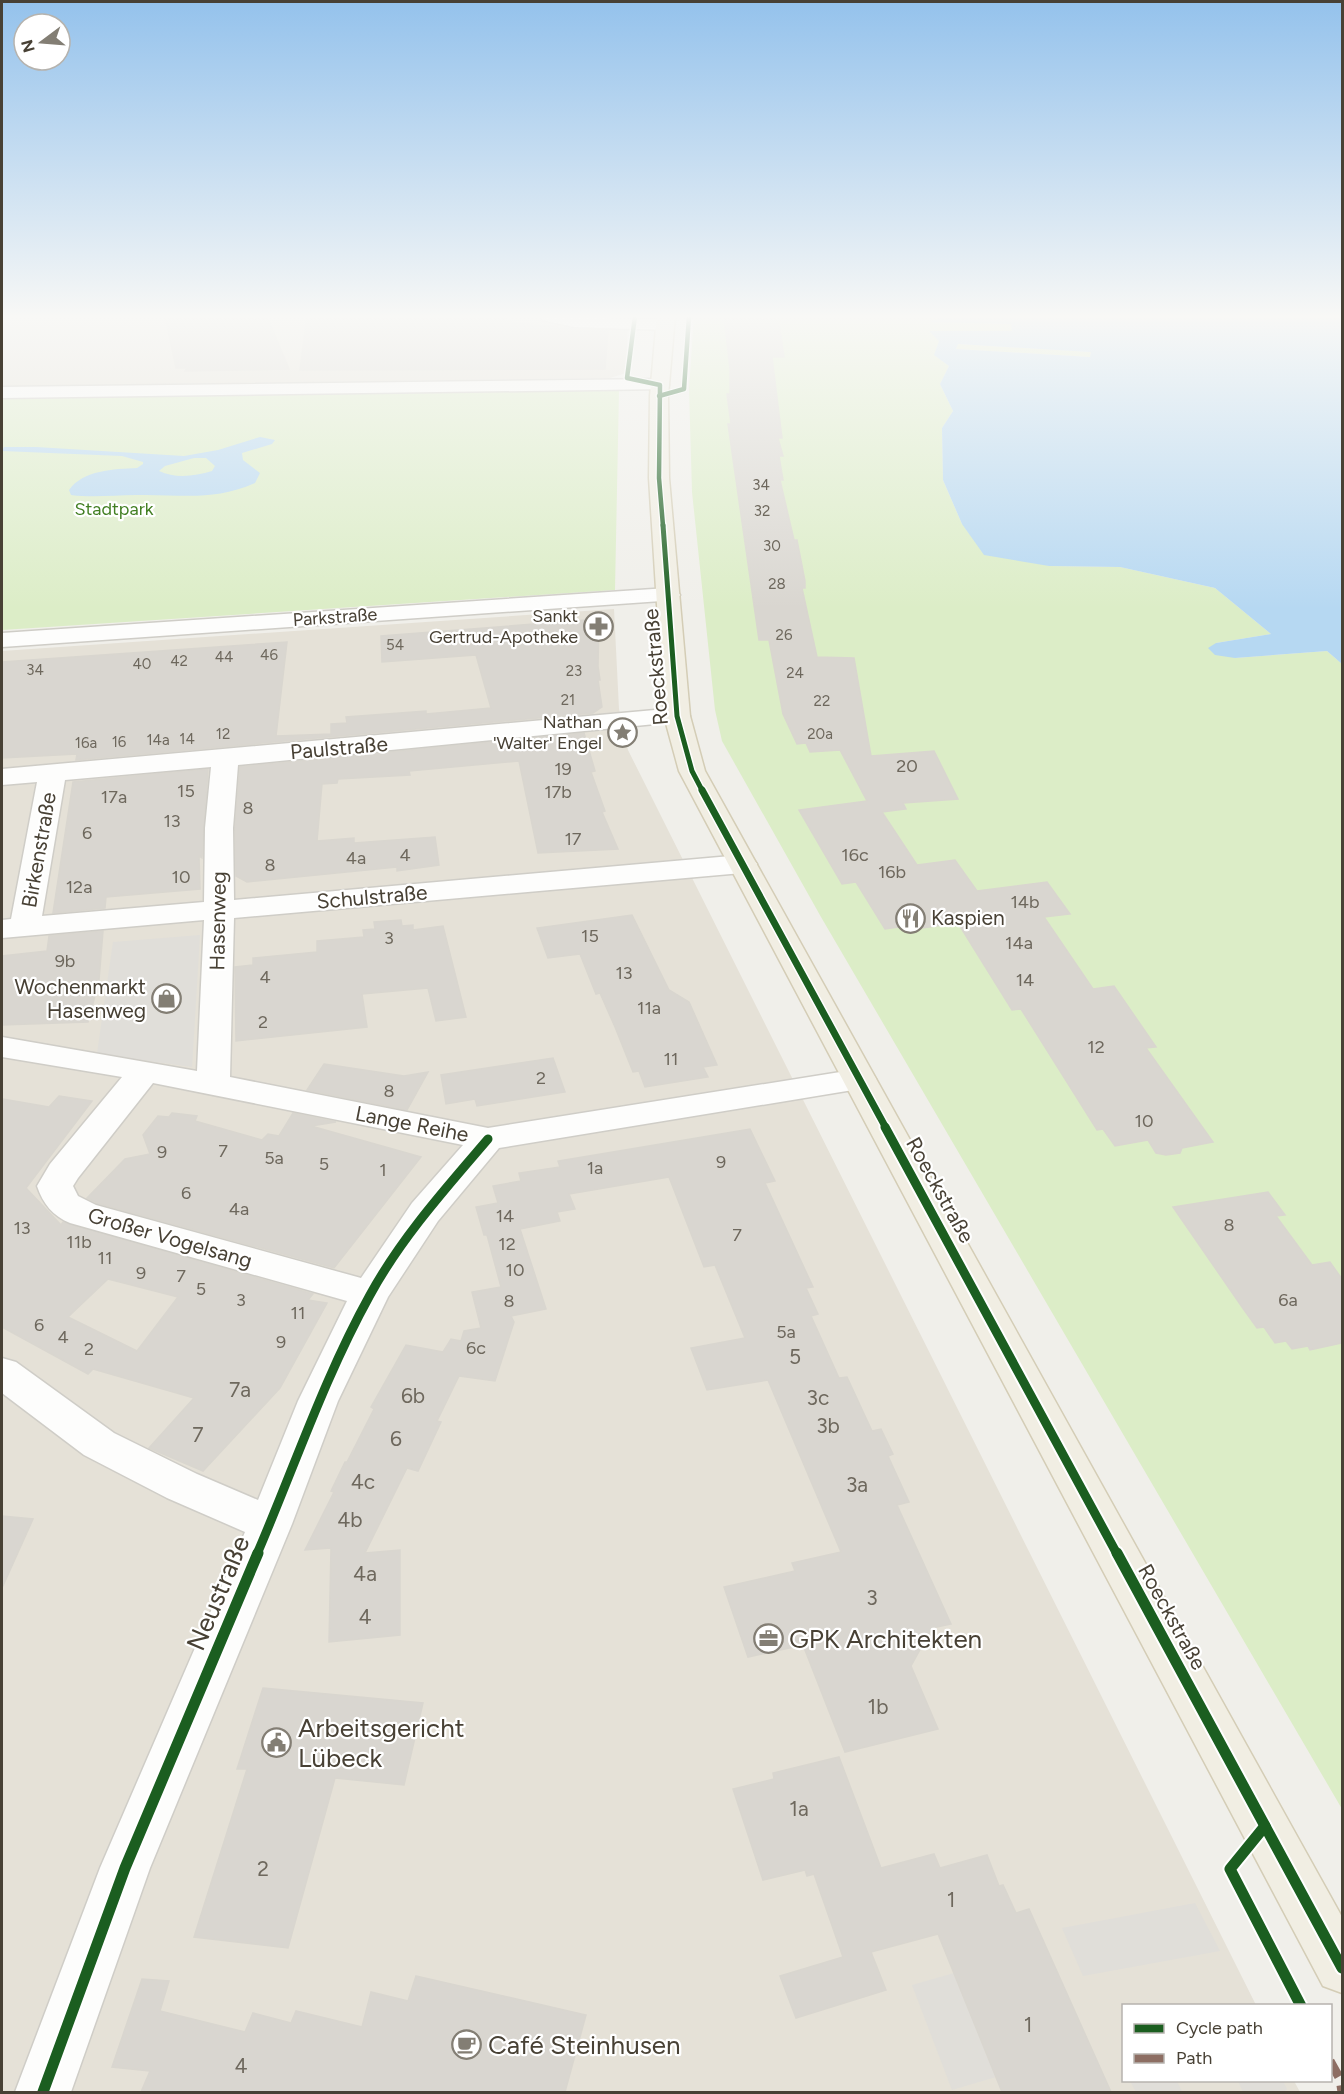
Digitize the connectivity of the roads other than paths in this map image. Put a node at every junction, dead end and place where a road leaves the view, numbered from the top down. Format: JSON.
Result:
{"nodes":[{"id":1,"x":659,"y":414,"type":"edge"},
{"id":2,"x":668,"y":595,"type":"junction"},
{"id":3,"x":2,"y":640,"type":"edge"},
{"id":4,"x":677,"y":716,"type":"junction"},
{"id":5,"x":225,"y":759,"type":"junction"},
{"id":6,"x":52,"y":774,"type":"junction"},
{"id":7,"x":2,"y":777,"type":"edge"},
{"id":8,"x":742,"y":864,"type":"junction"},
{"id":9,"x":219,"y":910,"type":"junction"},
{"id":10,"x":13,"y":928,"type":"edge"},
{"id":11,"x":2,"y":1047,"type":"edge"},
{"id":12,"x":145,"y":1071,"type":"junction"},
{"id":13,"x":859,"y":1079,"type":"junction"},
{"id":14,"x":213,"y":1084,"type":"junction"},
{"id":15,"x":488,"y":1139,"type":"junction"},
{"id":16,"x":370,"y":1294,"type":"junction"},
{"id":17,"x":2,"y":1372,"type":"edge"},
{"id":18,"x":270,"y":1524,"type":"junction"},
{"id":19,"x":1342,"y":1968,"type":"edge"},
{"id":20,"x":44,"y":2092,"type":"edge"}],
"edges":[{"from":1,"to":2,"type":"main road","name":"Roeckstraße"},
{"from":2,"to":3,"type":"street","name":"Parkstraße"},
{"from":2,"to":4,"type":"main road","name":"Roeckstraße"},
{"from":4,"to":5,"type":"street","name":"Paulstraße"},
{"from":4,"to":8,"type":"main road","name":"Roeckstraße"},
{"from":5,"to":6,"type":"street","name":"Paulstraße"},
{"from":5,"to":9,"type":"street","name":"Hasenweg"},
{"from":6,"to":7,"type":"street","name":"Paulstraße"},
{"from":6,"to":10,"type":"street","name":"Birkenstraße"},
{"from":8,"to":9,"type":"street","name":"Schulstraße"},
{"from":8,"to":13,"type":"main road","name":"Roeckstraße"},
{"from":9,"to":10,"type":"street","name":"Schulstraße"},
{"from":9,"to":14,"type":"street","name":"Hasenweg"},
{"from":11,"to":12,"type":"street","name":"Lange Reihe"},
{"from":12,"to":14,"type":"street","name":"Lange Reihe"},
{"from":12,"to":16,"type":"street","name":"Großer Vogelsang"},
{"from":13,"to":15,"type":"street","name":"Lange Reihe"},
{"from":13,"to":19,"type":"main road","name":"Roeckstraße"},
{"from":14,"to":15,"type":"street","name":"Lange Reihe"},
{"from":15,"to":16,"type":"street","name":"Neustraße"},
{"from":16,"to":18,"type":"street","name":"Neustraße"},
{"from":17,"to":18,"type":"street"},
{"from":18,"to":20,"type":"street","name":"Neustraße"}]}
